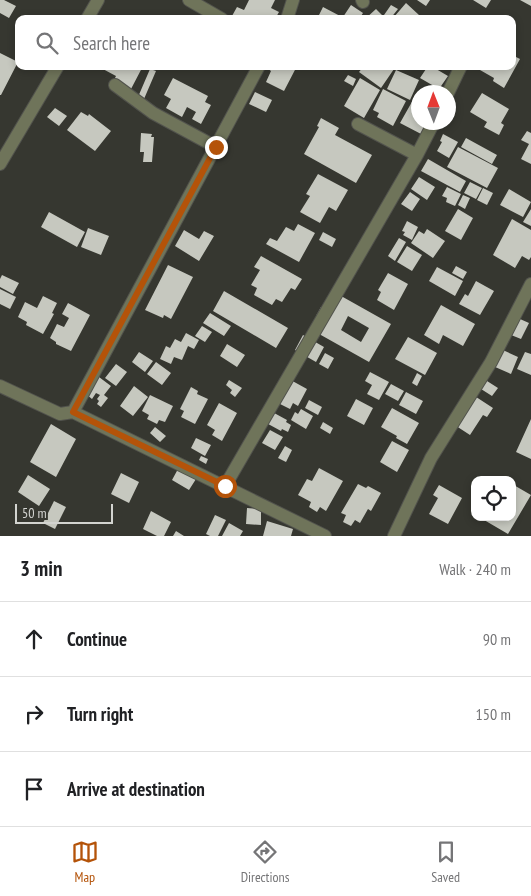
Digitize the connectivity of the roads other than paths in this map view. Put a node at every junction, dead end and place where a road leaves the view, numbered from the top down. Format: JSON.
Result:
{"nodes":[{"id":1,"x":98,"y":0,"type":"edge"},
{"id":2,"x":189,"y":0,"type":"edge"},
{"id":3,"x":293,"y":0,"type":"edge"},
{"id":4,"x":89,"y":15,"type":"edge"},
{"id":5,"x":215,"y":15,"type":"edge"},
{"id":6,"x":288,"y":15,"type":"edge"},
{"id":7,"x":56,"y":70,"type":"edge"},
{"id":8,"x":257,"y":70,"type":"edge"},
{"id":9,"x":459,"y":70,"type":"edge"},
{"id":10,"x":115,"y":85,"type":"dead end"},
{"id":11,"x":452,"y":85,"type":"edge"},
{"id":12,"x":358,"y":124,"type":"dead end"},
{"id":13,"x":430,"y":130,"type":"edge"},
{"id":14,"x":216,"y":147,"type":"junction"},
{"id":15,"x":417,"y":155,"type":"junction"},
{"id":16,"x":0,"y":164,"type":"edge"},
{"id":17,"x":531,"y":284,"type":"edge"},
{"id":18,"x":0,"y":386,"type":"edge"},
{"id":19,"x":73,"y":412,"type":"junction"},
{"id":20,"x":225,"y":486,"type":"junction"},
{"id":21,"x":325,"y":536,"type":"edge"},
{"id":22,"x":394,"y":536,"type":"edge"}],
"edges":[{"from":1,"to":4,"type":"street"},
{"from":2,"to":5,"type":"street"},
{"from":3,"to":6,"type":"street"},
{"from":7,"to":16,"type":"street"},
{"from":8,"to":14,"type":"street"},
{"from":9,"to":11,"type":"street"},
{"from":10,"to":14,"type":"street"},
{"from":12,"to":15,"type":"street"},
{"from":13,"to":15,"type":"street"},
{"from":14,"to":19,"type":"street"},
{"from":15,"to":20,"type":"street"},
{"from":17,"to":22,"type":"street"},
{"from":18,"to":19,"type":"street"},
{"from":19,"to":20,"type":"street"},
{"from":20,"to":21,"type":"street"}]}
